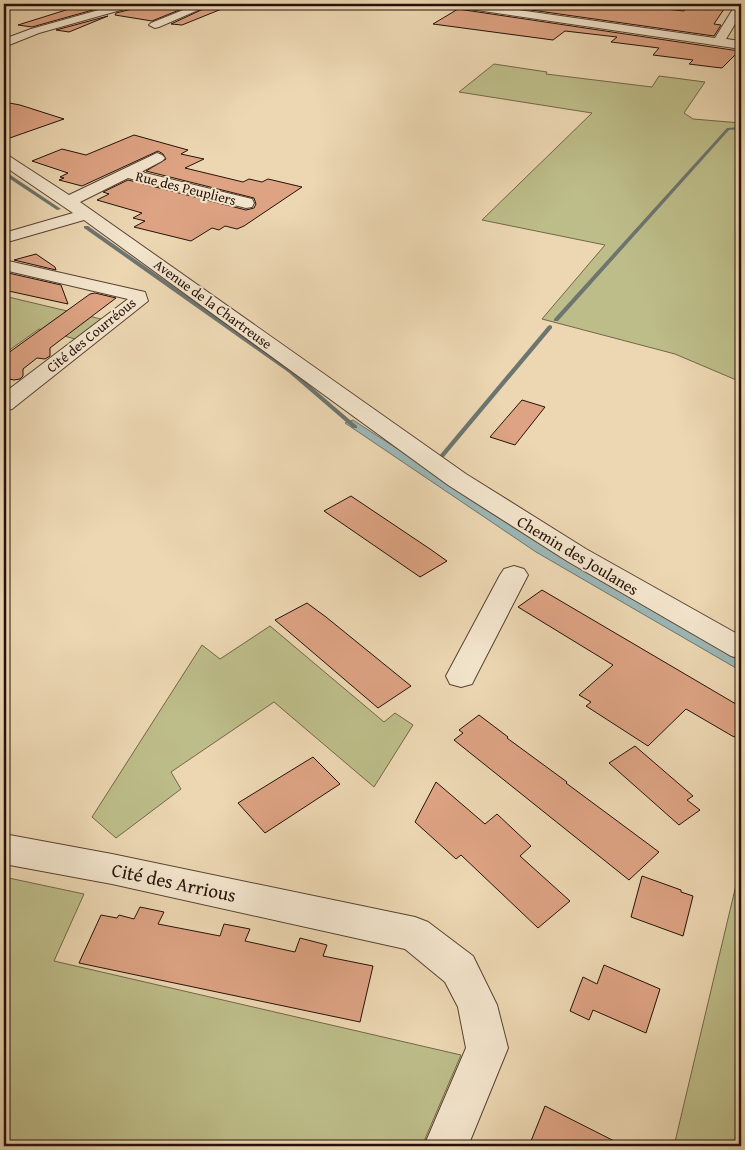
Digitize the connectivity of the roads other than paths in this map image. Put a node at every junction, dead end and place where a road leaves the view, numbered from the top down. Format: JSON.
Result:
{"nodes":[{"id":1,"x":88,"y":4,"type":"edge"},
{"id":2,"x":131,"y":4,"type":"edge"},
{"id":3,"x":208,"y":4,"type":"edge"},
{"id":4,"x":456,"y":4,"type":"edge"},
{"id":5,"x":741,"y":5,"type":"edge"},
{"id":6,"x":482,"y":6,"type":"edge"},
{"id":7,"x":95,"y":14,"type":"junction"},
{"id":8,"x":155,"y":25,"type":"dead end"},
{"id":9,"x":719,"y":41,"type":"junction"},
{"id":10,"x":4,"y":43,"type":"edge"},
{"id":11,"x":741,"y":45,"type":"edge"},
{"id":12,"x":157,"y":158,"type":"dead end"},
{"id":13,"x":4,"y":159,"type":"edge"},
{"id":14,"x":127,"y":173,"type":"junction"},
{"id":15,"x":68,"y":201,"type":"junction"},
{"id":16,"x":246,"y":203,"type":"dead end"},
{"id":17,"x":87,"y":214,"type":"junction"},
{"id":18,"x":4,"y":238,"type":"edge"},
{"id":19,"x":4,"y":264,"type":"edge"},
{"id":20,"x":4,"y":404,"type":"edge"},
{"id":21,"x":420,"y":454,"type":"joint"},
{"id":22,"x":514,"y":575,"type":"dead end"},
{"id":23,"x":741,"y":649,"type":"edge"},
{"id":24,"x":461,"y":676,"type":"dead end"},
{"id":25,"x":4,"y":849,"type":"edge"},
{"id":26,"x":446,"y":1146,"type":"edge"}],
"edges":[{"from":1,"to":7,"type":"street"},
{"from":2,"to":7,"type":"street"},
{"from":3,"to":8,"type":"street"},
{"from":4,"to":6,"type":"street"},
{"from":5,"to":9,"type":"street"},
{"from":6,"to":9,"type":"street"},
{"from":7,"to":10,"type":"street"},
{"from":9,"to":11,"type":"street"},
{"from":12,"to":14,"type":"street"},
{"from":13,"to":15,"type":"street","name":"Avenue de la Chartreuse"},
{"from":14,"to":15,"type":"street"},
{"from":14,"to":16,"type":"street","name":"Rue des Peupliers"},
{"from":15,"to":17,"type":"street","name":"Avenue de la Chartreuse"},
{"from":17,"to":18,"type":"street"},
{"from":17,"to":21,"type":"street","name":"Avenue de la Chartreuse"},
{"from":19,"to":20,"type":"street","name":"Cité des Courréous"},
{"from":21,"to":23,"type":"street","name":"Chemin des Joulanes"},
{"from":22,"to":24,"type":"street"},
{"from":25,"to":26,"type":"street","name":"Cité des Arrious"}]}
